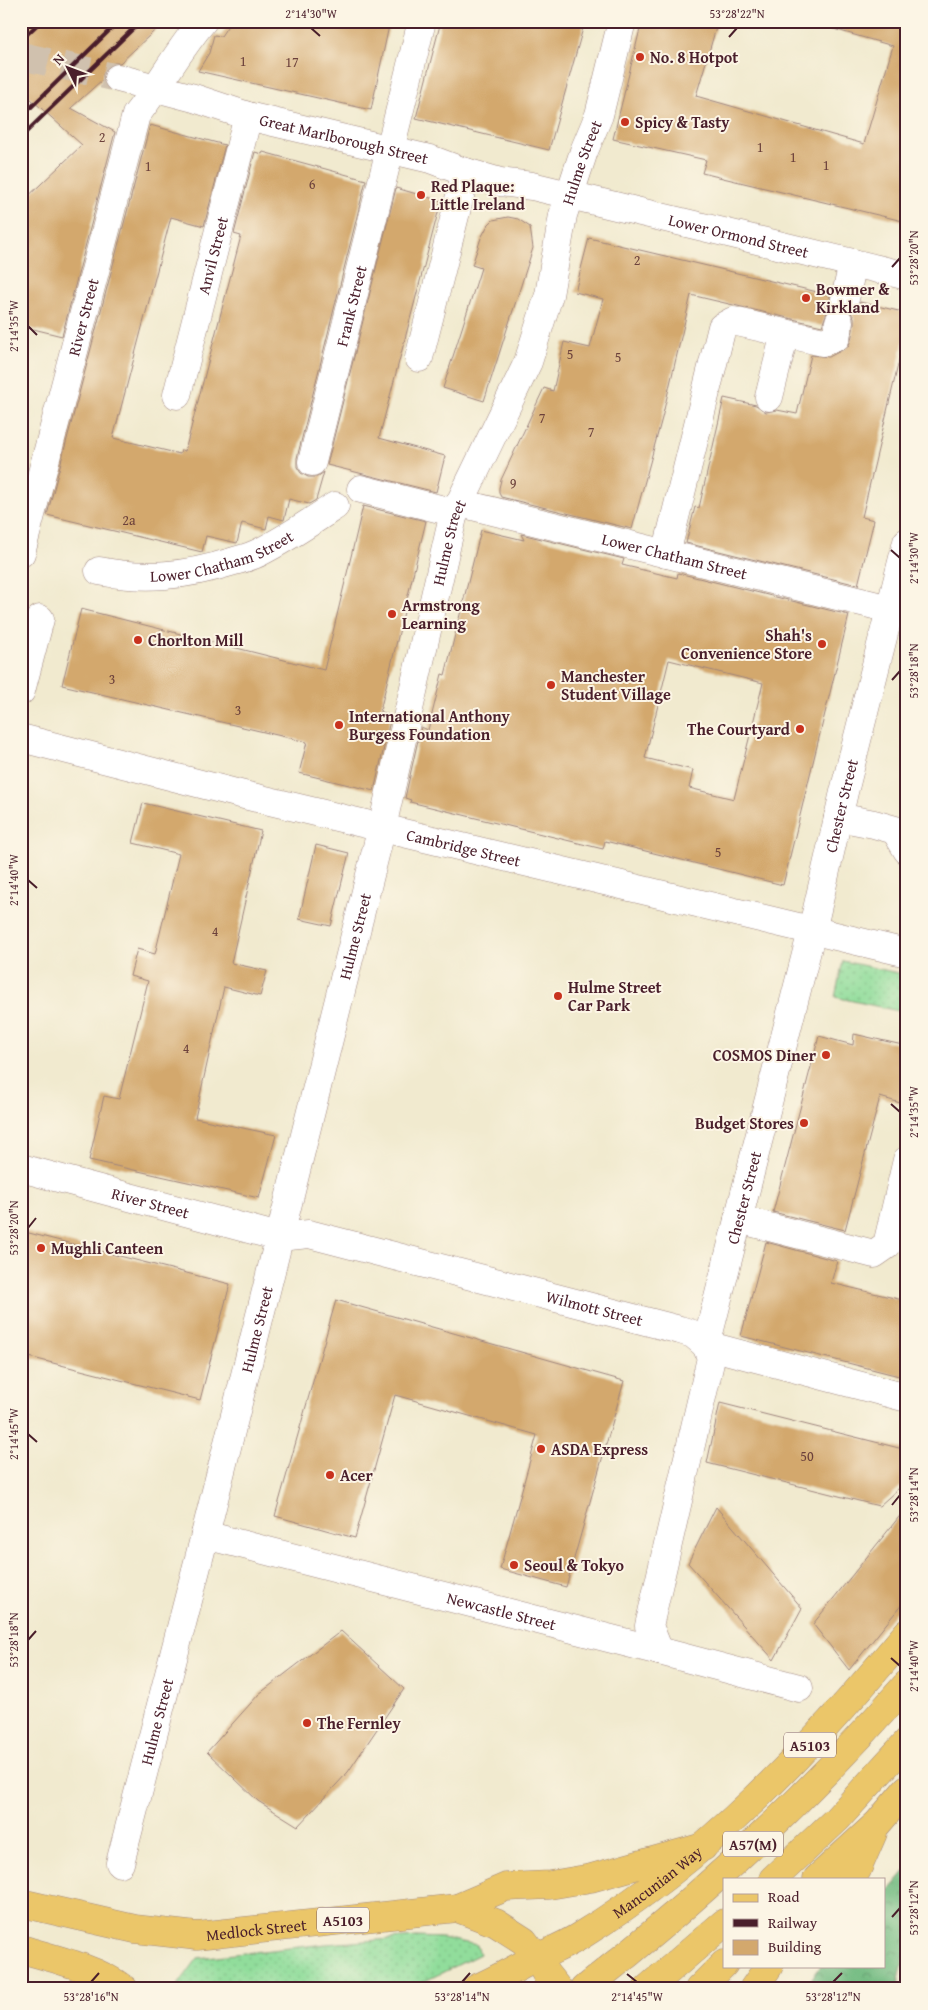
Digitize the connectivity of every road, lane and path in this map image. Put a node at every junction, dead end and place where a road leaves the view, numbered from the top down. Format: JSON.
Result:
{"nodes":[{"id":1,"x":203,"y":21,"type":"edge"},
{"id":2,"x":422,"y":21,"type":"edge"},
{"id":3,"x":622,"y":21,"type":"edge"},
{"id":4,"x":118,"y":78,"type":"tunnel mouth"},
{"id":5,"x":157,"y":87,"type":"junction"},
{"id":6,"x":248,"y":116,"type":"junction"},
{"id":7,"x":391,"y":149,"type":"junction"},
{"id":8,"x":466,"y":172,"type":"junction"},
{"id":9,"x":570,"y":195,"type":"junction"},
{"id":10,"x":853,"y":263,"type":"junction"},
{"id":11,"x":907,"y":276,"type":"edge"},
{"id":12,"x":785,"y":333,"type":"junction"},
{"id":13,"x":419,"y":358,"type":"dead end"},
{"id":14,"x":177,"y":395,"type":"dead end"},
{"id":15,"x":769,"y":397,"type":"dead end"},
{"id":16,"x":312,"y":462,"type":"dead end"},
{"id":17,"x":361,"y":489,"type":"dead end"},
{"id":18,"x":335,"y":506,"type":"dead end"},
{"id":19,"x":452,"y":506,"type":"junction"},
{"id":20,"x":907,"y":542,"type":"edge"},
{"id":21,"x":21,"y":553,"type":"edge"},
{"id":22,"x":666,"y":554,"type":"junction"},
{"id":23,"x":99,"y":571,"type":"dead end"},
{"id":24,"x":890,"y":609,"type":"junction"},
{"id":25,"x":40,"y":619,"type":"dead end"},
{"id":26,"x":21,"y":691,"type":"edge"},
{"id":27,"x":21,"y":738,"type":"edge"},
{"id":28,"x":838,"y":818,"type":"junction"},
{"id":29,"x":382,"y":827,"type":"junction"},
{"id":30,"x":907,"y":850,"type":"edge"},
{"id":31,"x":812,"y":931,"type":"junction"},
{"id":32,"x":907,"y":953,"type":"edge"},
{"id":33,"x":907,"y":1160,"type":"edge"},
{"id":34,"x":21,"y":1168,"type":"edge"},
{"id":35,"x":738,"y":1219,"type":"junction"},
{"id":36,"x":279,"y":1237,"type":"junction"},
{"id":37,"x":706,"y":1345,"type":"junction"},
{"id":38,"x":907,"y":1398,"type":"edge"},
{"id":39,"x":204,"y":1535,"type":"junction"},
{"id":40,"x":907,"y":1633,"type":"edge"},
{"id":41,"x":659,"y":1651,"type":"junction"},
{"id":42,"x":907,"y":1684,"type":"edge"},
{"id":43,"x":799,"y":1688,"type":"dead end"},
{"id":44,"x":907,"y":1742,"type":"edge"},
{"id":45,"x":907,"y":1789,"type":"edge"},
{"id":46,"x":878,"y":1823,"type":"junction"},
{"id":47,"x":703,"y":1847,"type":"junction"},
{"id":48,"x":120,"y":1863,"type":"dead end"},
{"id":49,"x":774,"y":1878,"type":"edge"},
{"id":50,"x":818,"y":1878,"type":"edge"},
{"id":51,"x":852,"y":1878,"type":"edge"},
{"id":52,"x":21,"y":1903,"type":"edge"},
{"id":53,"x":457,"y":1908,"type":"junction"},
{"id":54,"x":723,"y":1924,"type":"edge"},
{"id":55,"x":21,"y":1949,"type":"edge"},
{"id":56,"x":537,"y":1958,"type":"junction"},
{"id":57,"x":723,"y":1965,"type":"edge"},
{"id":58,"x":768,"y":1968,"type":"edge"},
{"id":59,"x":124,"y":1989,"type":"edge"},
{"id":60,"x":475,"y":1989,"type":"edge"},
{"id":61,"x":558,"y":1989,"type":"edge"},
{"id":62,"x":584,"y":1989,"type":"edge"},
{"id":63,"x":647,"y":1989,"type":"edge"},
{"id":64,"x":699,"y":1989,"type":"edge"},
{"id":65,"x":753,"y":1989,"type":"edge"}],
"edges":[{"from":1,"to":5,"type":"street","name":"River Street"},
{"from":2,"to":7,"type":"street","name":"Frank Street"},
{"from":3,"to":9,"type":"street","name":"Hulme Street"},
{"from":4,"to":5,"type":"street","name":"Great Marlborough Street"},
{"from":5,"to":6,"type":"street","name":"Great Marlborough Street"},
{"from":5,"to":21,"type":"street","name":"River Street"},
{"from":6,"to":7,"type":"street","name":"Great Marlborough Street"},
{"from":6,"to":14,"type":"street","name":"Anvil Street"},
{"from":7,"to":8,"type":"street","name":"Great Marlborough Street"},
{"from":7,"to":16,"type":"street","name":"Frank Street"},
{"from":8,"to":9,"type":"street","name":"Great Marlborough Street"},
{"from":8,"to":13,"type":"street"},
{"from":9,"to":10,"type":"street","name":"Lower Ormond Street"},
{"from":9,"to":19,"type":"street","name":"Hulme Street"},
{"from":10,"to":11,"type":"street","name":"Lower Ormond Street"},
{"from":10,"to":12,"type":"street"},
{"from":12,"to":15,"type":"street"},
{"from":12,"to":22,"type":"street"},
{"from":17,"to":19,"type":"street","name":"Lower Chatham Street"},
{"from":18,"to":23,"type":"street","name":"Lower Chatham Street"},
{"from":19,"to":22,"type":"street","name":"Lower Chatham Street"},
{"from":19,"to":29,"type":"street","name":"Hulme Street"},
{"from":20,"to":24,"type":"street","name":"Chester Street"},
{"from":22,"to":24,"type":"street","name":"Lower Chatham Street"},
{"from":24,"to":28,"type":"street","name":"Chester Street"},
{"from":25,"to":26,"type":"street"},
{"from":27,"to":29,"type":"street","name":"Cambridge Street"},
{"from":28,"to":30,"type":"street"},
{"from":28,"to":31,"type":"street","name":"Chester Street"},
{"from":29,"to":31,"type":"street","name":"Cambridge Street"},
{"from":29,"to":36,"type":"street","name":"Hulme Street"},
{"from":31,"to":32,"type":"street","name":"Cambridge Street"},
{"from":31,"to":35,"type":"street","name":"Chester Street"},
{"from":33,"to":35,"type":"street"},
{"from":34,"to":36,"type":"street","name":"River Street"},
{"from":35,"to":37,"type":"street","name":"Chester Street"},
{"from":36,"to":37,"type":"street","name":"Wilmott Street"},
{"from":36,"to":39,"type":"street","name":"Hulme Street"},
{"from":37,"to":38,"type":"street","name":"Wilmott Street"},
{"from":37,"to":41,"type":"street","name":"Chester Street"},
{"from":39,"to":41,"type":"street","name":"Newcastle Street"},
{"from":39,"to":48,"type":"street","name":"Hulme Street"},
{"from":40,"to":47,"type":"main road","name":"Mancunian Way","number":"A5103"},
{"from":41,"to":43,"type":"street","name":"Newcastle Street"},
{"from":42,"to":62,"type":"main road","name":"Mancunian Way","number":"A57(M)"},
{"from":44,"to":49,"type":"main road","number":"A57(M)"},
{"from":45,"to":46,"type":"main road"},
{"from":46,"to":50,"type":"main road"},
{"from":46,"to":51,"type":"main road"},
{"from":47,"to":53,"type":"main road"},
{"from":47,"to":56,"type":"main road","name":"Mancunian Way","number":"A5103"},
{"from":52,"to":53,"type":"main road","name":"Medlock Street","number":"A5103"},
{"from":53,"to":56,"type":"main road","name":"Medlock Street","number":"A5103"},
{"from":54,"to":63,"type":"main road"},
{"from":55,"to":59,"type":"main road"},
{"from":56,"to":60,"type":"main road","number":"A5103"},
{"from":56,"to":61,"type":"main road","number":"A5103"},
{"from":57,"to":64,"type":"main road"},
{"from":58,"to":65,"type":"main road"}]}
